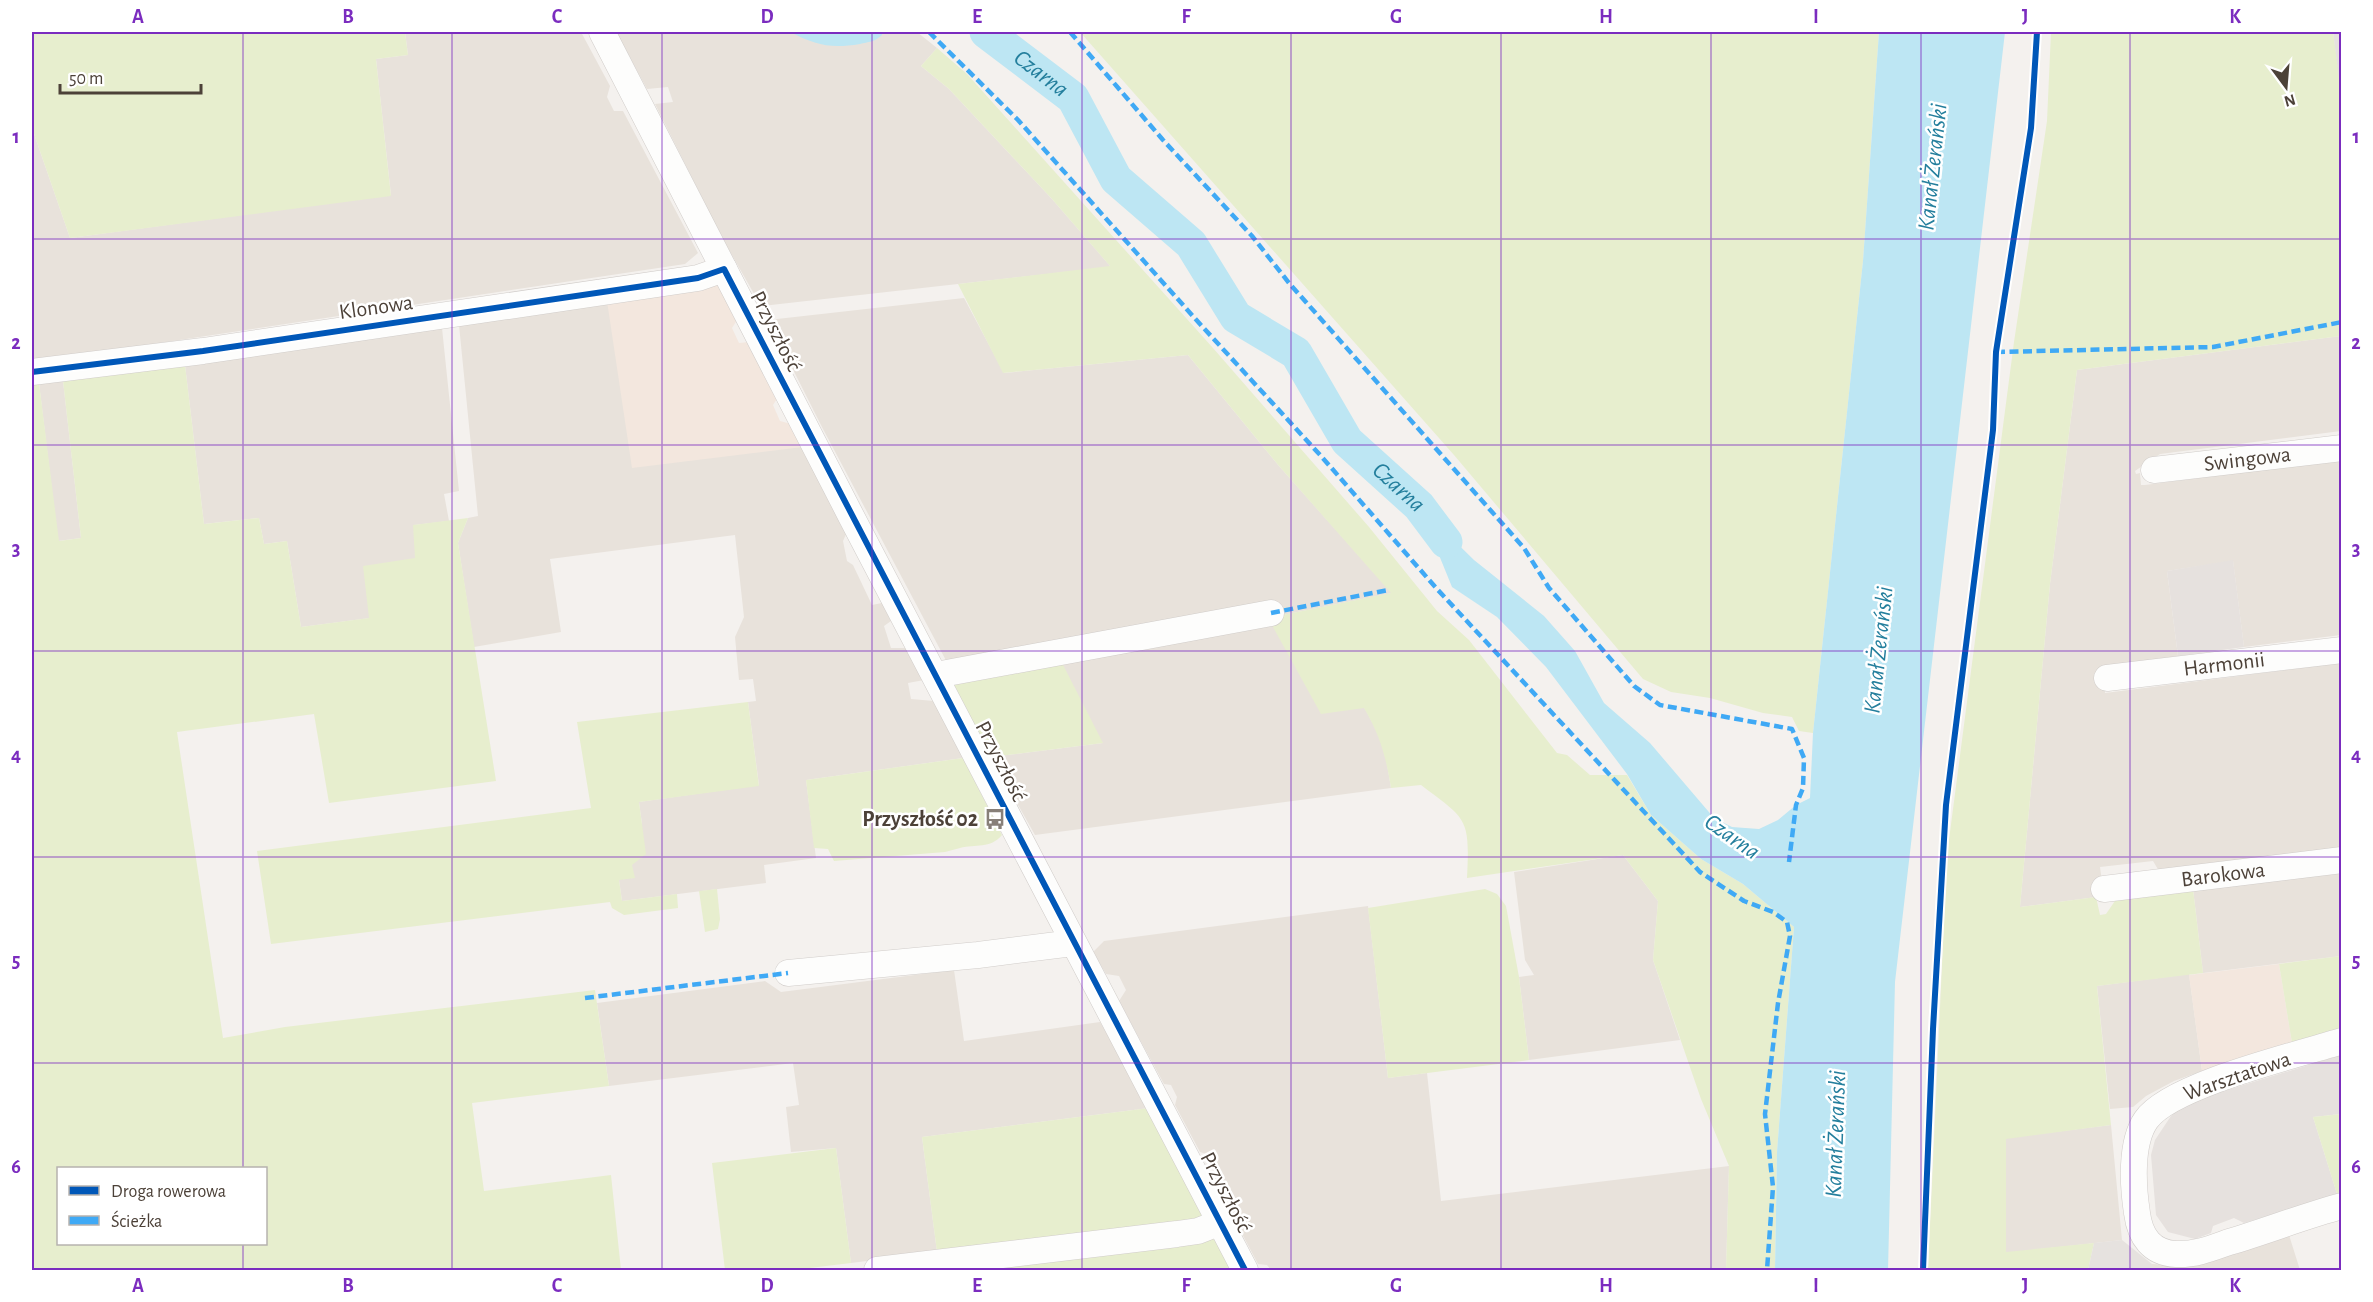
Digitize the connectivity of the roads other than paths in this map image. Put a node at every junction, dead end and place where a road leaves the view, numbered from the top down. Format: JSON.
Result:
{"nodes":[{"id":1,"x":602,"y":32,"type":"edge"},
{"id":2,"x":724,"y":269,"type":"junction"},
{"id":3,"x":32,"y":372,"type":"edge"},
{"id":4,"x":2342,"y":448,"type":"edge"},
{"id":5,"x":2154,"y":470,"type":"dead end"},
{"id":6,"x":1271,"y":613,"type":"dead end"},
{"id":7,"x":2342,"y":650,"type":"edge"},
{"id":8,"x":936,"y":675,"type":"junction"},
{"id":9,"x":2107,"y":678,"type":"dead end"},
{"id":10,"x":2342,"y":860,"type":"edge"},
{"id":11,"x":2104,"y":889,"type":"dead end"},
{"id":12,"x":1073,"y":943,"type":"junction"},
{"id":13,"x":788,"y":973,"type":"dead end"},
{"id":14,"x":2342,"y":1041,"type":"edge"},
{"id":15,"x":2342,"y":1206,"type":"edge"},
{"id":16,"x":1221,"y":1222,"type":"junction"},
{"id":17,"x":877,"y":1270,"type":"edge"},
{"id":18,"x":1245,"y":1270,"type":"edge"}],
"edges":[{"from":1,"to":2,"type":"street","name":"Przyszłość"},
{"from":2,"to":3,"type":"street","name":"Klonowa"},
{"from":2,"to":8,"type":"street","name":"Przyszłość"},
{"from":4,"to":5,"type":"street","name":"Swingowa"},
{"from":6,"to":8,"type":"street"},
{"from":7,"to":9,"type":"street","name":"Harmonii"},
{"from":8,"to":12,"type":"street","name":"Przyszłość"},
{"from":10,"to":11,"type":"street","name":"Barokowa"},
{"from":12,"to":13,"type":"street"},
{"from":12,"to":16,"type":"street","name":"Przyszłość"},
{"from":14,"to":15,"type":"street","name":"Warsztatowa"},
{"from":16,"to":17,"type":"street"},
{"from":16,"to":18,"type":"street","name":"Przyszłość"}]}
